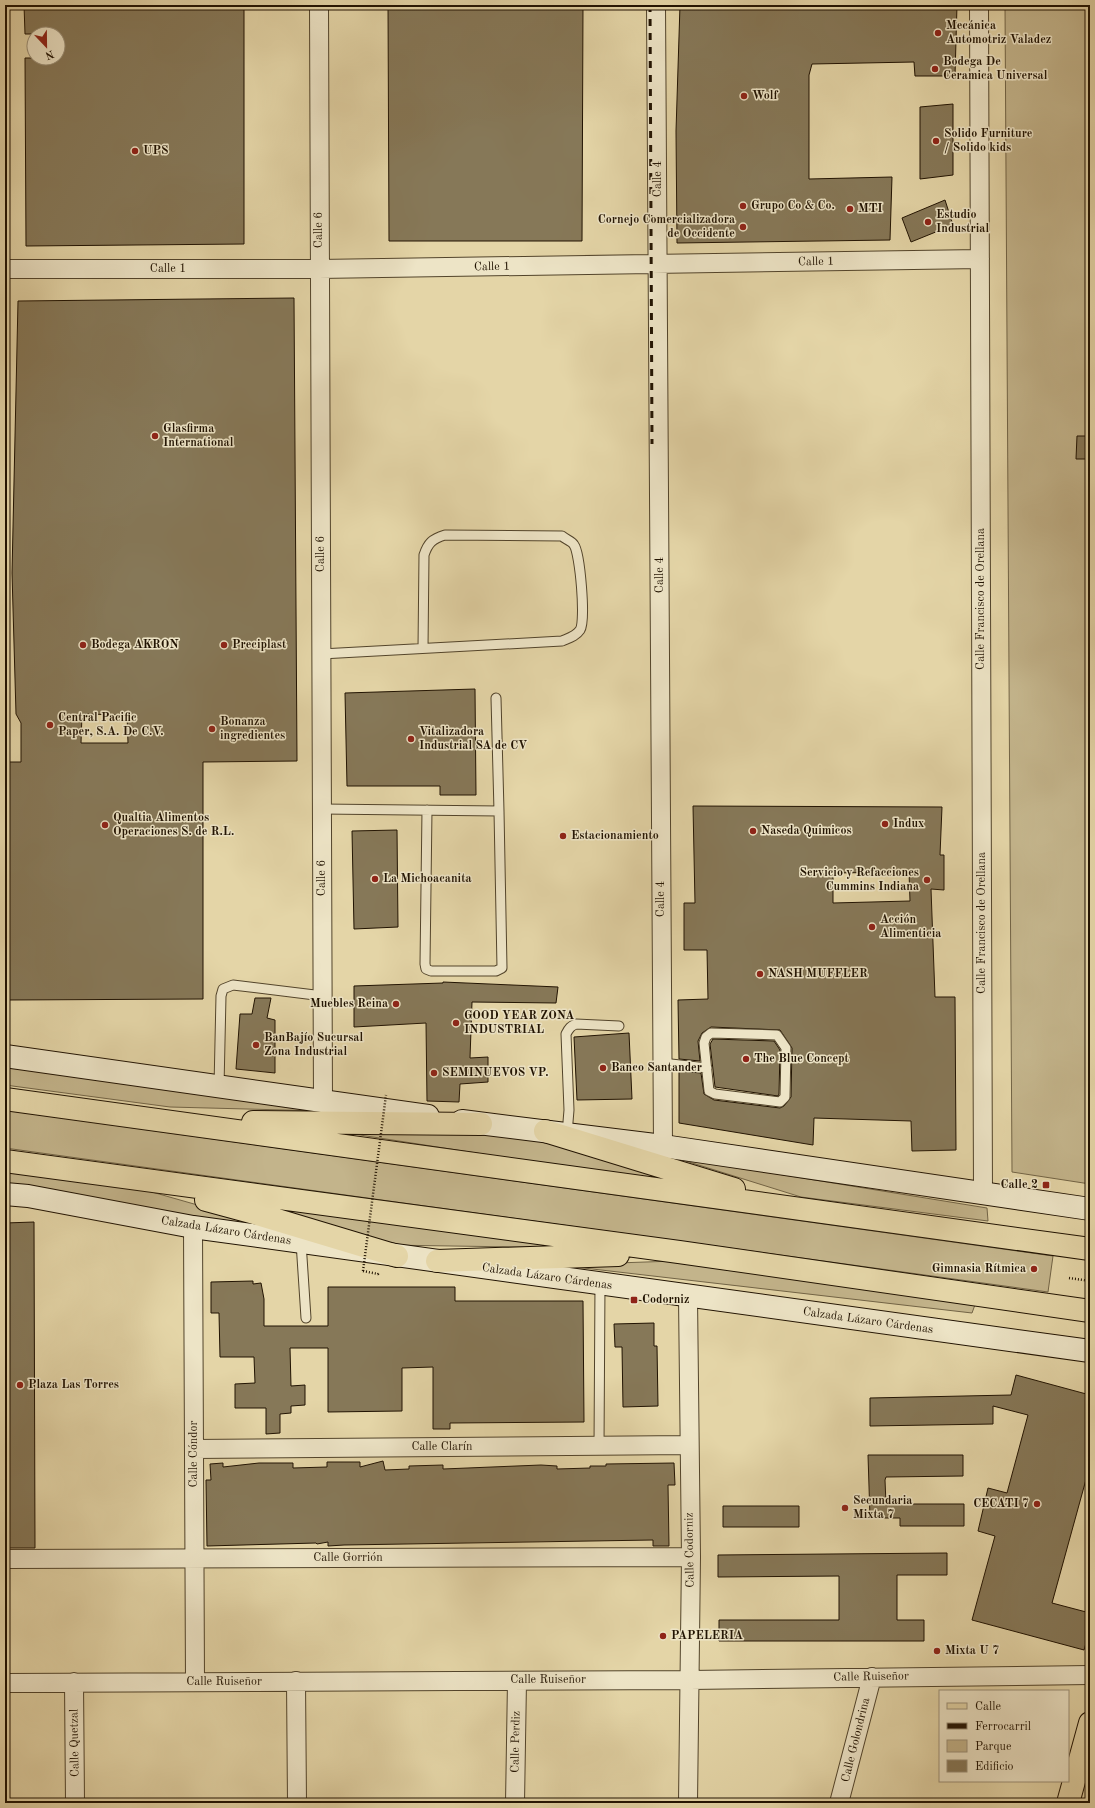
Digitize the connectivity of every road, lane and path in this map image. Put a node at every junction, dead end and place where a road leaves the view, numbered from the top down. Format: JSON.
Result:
{"nodes":[{"id":1,"x":319,"y":5,"type":"edge"},
{"id":2,"x":656,"y":5,"type":"edge"},
{"id":3,"x":979,"y":5,"type":"edge"},
{"id":4,"x":980,"y":259,"type":"junction"},
{"id":5,"x":658,"y":265,"type":"junction"},
{"id":6,"x":5,"y":268,"type":"edge"},
{"id":7,"x":320,"y":269,"type":"junction"},
{"id":8,"x":423,"y":648,"type":"junction"},
{"id":9,"x":321,"y":654,"type":"junction"},
{"id":10,"x":496,"y":698,"type":"dead end"},
{"id":11,"x":322,"y":809,"type":"junction"},
{"id":12,"x":427,"y":810,"type":"junction"},
{"id":13,"x":499,"y":811,"type":"junction"},
{"id":14,"x":323,"y":996,"type":"junction"},
{"id":15,"x":620,"y":1026,"type":"dead end"},
{"id":16,"x":5,"y":1056,"type":"edge"},
{"id":17,"x":662,"y":1063,"type":"junction"},
{"id":18,"x":707,"y":1068,"type":"junction"},
{"id":19,"x":219,"y":1087,"type":"junction"},
{"id":20,"x":386,"y":1095,"type":"dead end"},
{"id":21,"x":5,"y":1099,"type":"edge"},
{"id":22,"x":324,"y":1102,"type":"junction"},
{"id":23,"x":171,"y":1122,"type":"junction"},
{"id":24,"x":482,"y":1124,"type":"junction"},
{"id":25,"x":545,"y":1131,"type":"junction"},
{"id":26,"x":567,"y":1134,"type":"junction"},
{"id":27,"x":663,"y":1146,"type":"junction"},
{"id":28,"x":5,"y":1161,"type":"edge"},
{"id":29,"x":102,"y":1174,"type":"junction"},
{"id":30,"x":983,"y":1192,"type":"junction"},
{"id":31,"x":5,"y":1194,"type":"edge"},
{"id":32,"x":1090,"y":1208,"type":"edge"},
{"id":33,"x":798,"y":1209,"type":"junction"},
{"id":34,"x":193,"y":1227,"type":"junction"},
{"id":35,"x":301,"y":1242,"type":"junction"},
{"id":36,"x":1090,"y":1249,"type":"edge"},
{"id":37,"x":679,"y":1252,"type":"junction"},
{"id":38,"x":397,"y":1256,"type":"junction"},
{"id":39,"x":437,"y":1261,"type":"junction"},
{"id":40,"x":378,"y":1274,"type":"dead end"},
{"id":41,"x":1069,"y":1278,"type":"dead end"},
{"id":42,"x":1090,"y":1281,"type":"edge"},
{"id":43,"x":600,"y":1284,"type":"junction"},
{"id":44,"x":688,"y":1297,"type":"junction"},
{"id":45,"x":1090,"y":1311,"type":"edge"},
{"id":46,"x":306,"y":1318,"type":"dead end"},
{"id":47,"x":1090,"y":1351,"type":"edge"},
{"id":48,"x":689,"y":1445,"type":"junction"},
{"id":49,"x":599,"y":1446,"type":"junction"},
{"id":50,"x":194,"y":1449,"type":"junction"},
{"id":51,"x":691,"y":1557,"type":"junction"},
{"id":52,"x":5,"y":1559,"type":"edge"},
{"id":53,"x":194,"y":1559,"type":"junction"},
{"id":54,"x":1090,"y":1675,"type":"edge"},
{"id":55,"x":872,"y":1677,"type":"junction"},
{"id":56,"x":517,"y":1680,"type":"junction"},
{"id":57,"x":690,"y":1680,"type":"junction"},
{"id":58,"x":296,"y":1681,"type":"junction"},
{"id":59,"x":5,"y":1682,"type":"edge"},
{"id":60,"x":74,"y":1682,"type":"junction"},
{"id":61,"x":195,"y":1682,"type":"junction"},
{"id":62,"x":1090,"y":1724,"type":"edge"},
{"id":63,"x":75,"y":1803,"type":"edge"},
{"id":64,"x":297,"y":1803,"type":"edge"},
{"id":65,"x":515,"y":1803,"type":"edge"},
{"id":66,"x":688,"y":1803,"type":"edge"},
{"id":67,"x":839,"y":1803,"type":"edge"},
{"id":68,"x":1068,"y":1803,"type":"edge"}],
"edges":[{"from":1,"to":7,"type":"street","name":"Calle 6"},
{"from":2,"to":5,"type":"street","name":"Calle 4"},
{"from":3,"to":4,"type":"street","name":"Calle Francisco de Orellana"},
{"from":4,"to":5,"type":"street","name":"Calle 1"},
{"from":4,"to":30,"type":"street","name":"Calle Francisco de Orellana"},
{"from":5,"to":7,"type":"street","name":"Calle 1"},
{"from":5,"to":17,"type":"street","name":"Calle 4"},
{"from":6,"to":7,"type":"street","name":"Calle 1"},
{"from":7,"to":9,"type":"street","name":"Calle 6"},
{"from":8,"to":8,"type":"lane"},
{"from":8,"to":9,"type":"lane"},
{"from":9,"to":11,"type":"street","name":"Calle 6"},
{"from":10,"to":13,"type":"lane"},
{"from":11,"to":12,"type":"lane"},
{"from":11,"to":14,"type":"street","name":"Calle 6"},
{"from":12,"to":13,"type":"lane"},
{"from":12,"to":13,"type":"lane"},
{"from":14,"to":19,"type":"lane"},
{"from":14,"to":22,"type":"street","name":"Calle 6"},
{"from":15,"to":26,"type":"lane"},
{"from":16,"to":19,"type":"main road"},
{"from":17,"to":18,"type":"lane"},
{"from":17,"to":27,"type":"street","name":"Calle 4"},
{"from":18,"to":18,"type":"lane"},
{"from":19,"to":22,"type":"main road"},
{"from":20,"to":40,"type":"path","bridge":true},
{"from":21,"to":23,"type":"main road"},
{"from":22,"to":24,"type":"main road"},
{"from":23,"to":24,"type":"main road"},
{"from":23,"to":33,"type":"main road"},
{"from":24,"to":25,"type":"main road"},
{"from":25,"to":26,"type":"main road"},
{"from":25,"to":33,"type":"main road"},
{"from":26,"to":27,"type":"main road"},
{"from":27,"to":30,"type":"main road"},
{"from":28,"to":29,"type":"main road"},
{"from":29,"to":37,"type":"main road"},
{"from":29,"to":38,"type":"main road"},
{"from":30,"to":32,"type":"main road"},
{"from":31,"to":34,"type":"main road","name":"Calzada Lázaro Cárdenas"},
{"from":33,"to":36,"type":"main road"},
{"from":34,"to":35,"type":"main road","name":"Calzada Lázaro Cárdenas"},
{"from":34,"to":50,"type":"street","name":"Calle Cóndor"},
{"from":35,"to":38,"type":"main road","name":"Calzada Lázaro Cárdenas"},
{"from":35,"to":46,"type":"lane"},
{"from":37,"to":39,"type":"main road"},
{"from":37,"to":45,"type":"main road"},
{"from":38,"to":39,"type":"main road","name":"Calzada Lázaro Cárdenas"},
{"from":39,"to":43,"type":"main road","name":"Calzada Lázaro Cárdenas"},
{"from":41,"to":42,"type":"path"},
{"from":43,"to":44,"type":"main road","name":"Calzada Lázaro Cárdenas"},
{"from":43,"to":49,"type":"lane"},
{"from":44,"to":47,"type":"main road","name":"Calzada Lázaro Cárdenas"},
{"from":44,"to":48,"type":"street","name":"Calle Codorniz"},
{"from":48,"to":49,"type":"street","name":"Calle Clarín"},
{"from":48,"to":51,"type":"street","name":"Calle Codorniz"},
{"from":49,"to":50,"type":"street","name":"Calle Clarín"},
{"from":50,"to":53,"type":"street","name":"Calle Cóndor"},
{"from":51,"to":53,"type":"street","name":"Calle Gorrión"},
{"from":51,"to":57,"type":"street","name":"Calle Codorniz"},
{"from":52,"to":53,"type":"street","name":"Calle Gorrión"},
{"from":53,"to":61,"type":"street","name":"Calle Cóndor"},
{"from":54,"to":55,"type":"street","name":"Calle Ruiseñor"},
{"from":55,"to":57,"type":"street","name":"Calle Ruiseñor"},
{"from":55,"to":67,"type":"street","name":"Calle Golondrina"},
{"from":56,"to":57,"type":"street","name":"Calle Ruiseñor"},
{"from":56,"to":58,"type":"street","name":"Calle Ruiseñor"},
{"from":56,"to":65,"type":"street","name":"Calle Perdiz"},
{"from":57,"to":66,"type":"street","name":"Calle Codorniz"},
{"from":58,"to":61,"type":"street","name":"Calle Ruiseñor"},
{"from":58,"to":64,"type":"street"},
{"from":59,"to":60,"type":"street","name":"Calle Ruiseñor"},
{"from":60,"to":61,"type":"street","name":"Calle Ruiseñor"},
{"from":60,"to":63,"type":"street","name":"Calle Quetzal"},
{"from":62,"to":68,"type":"main road"}]}
